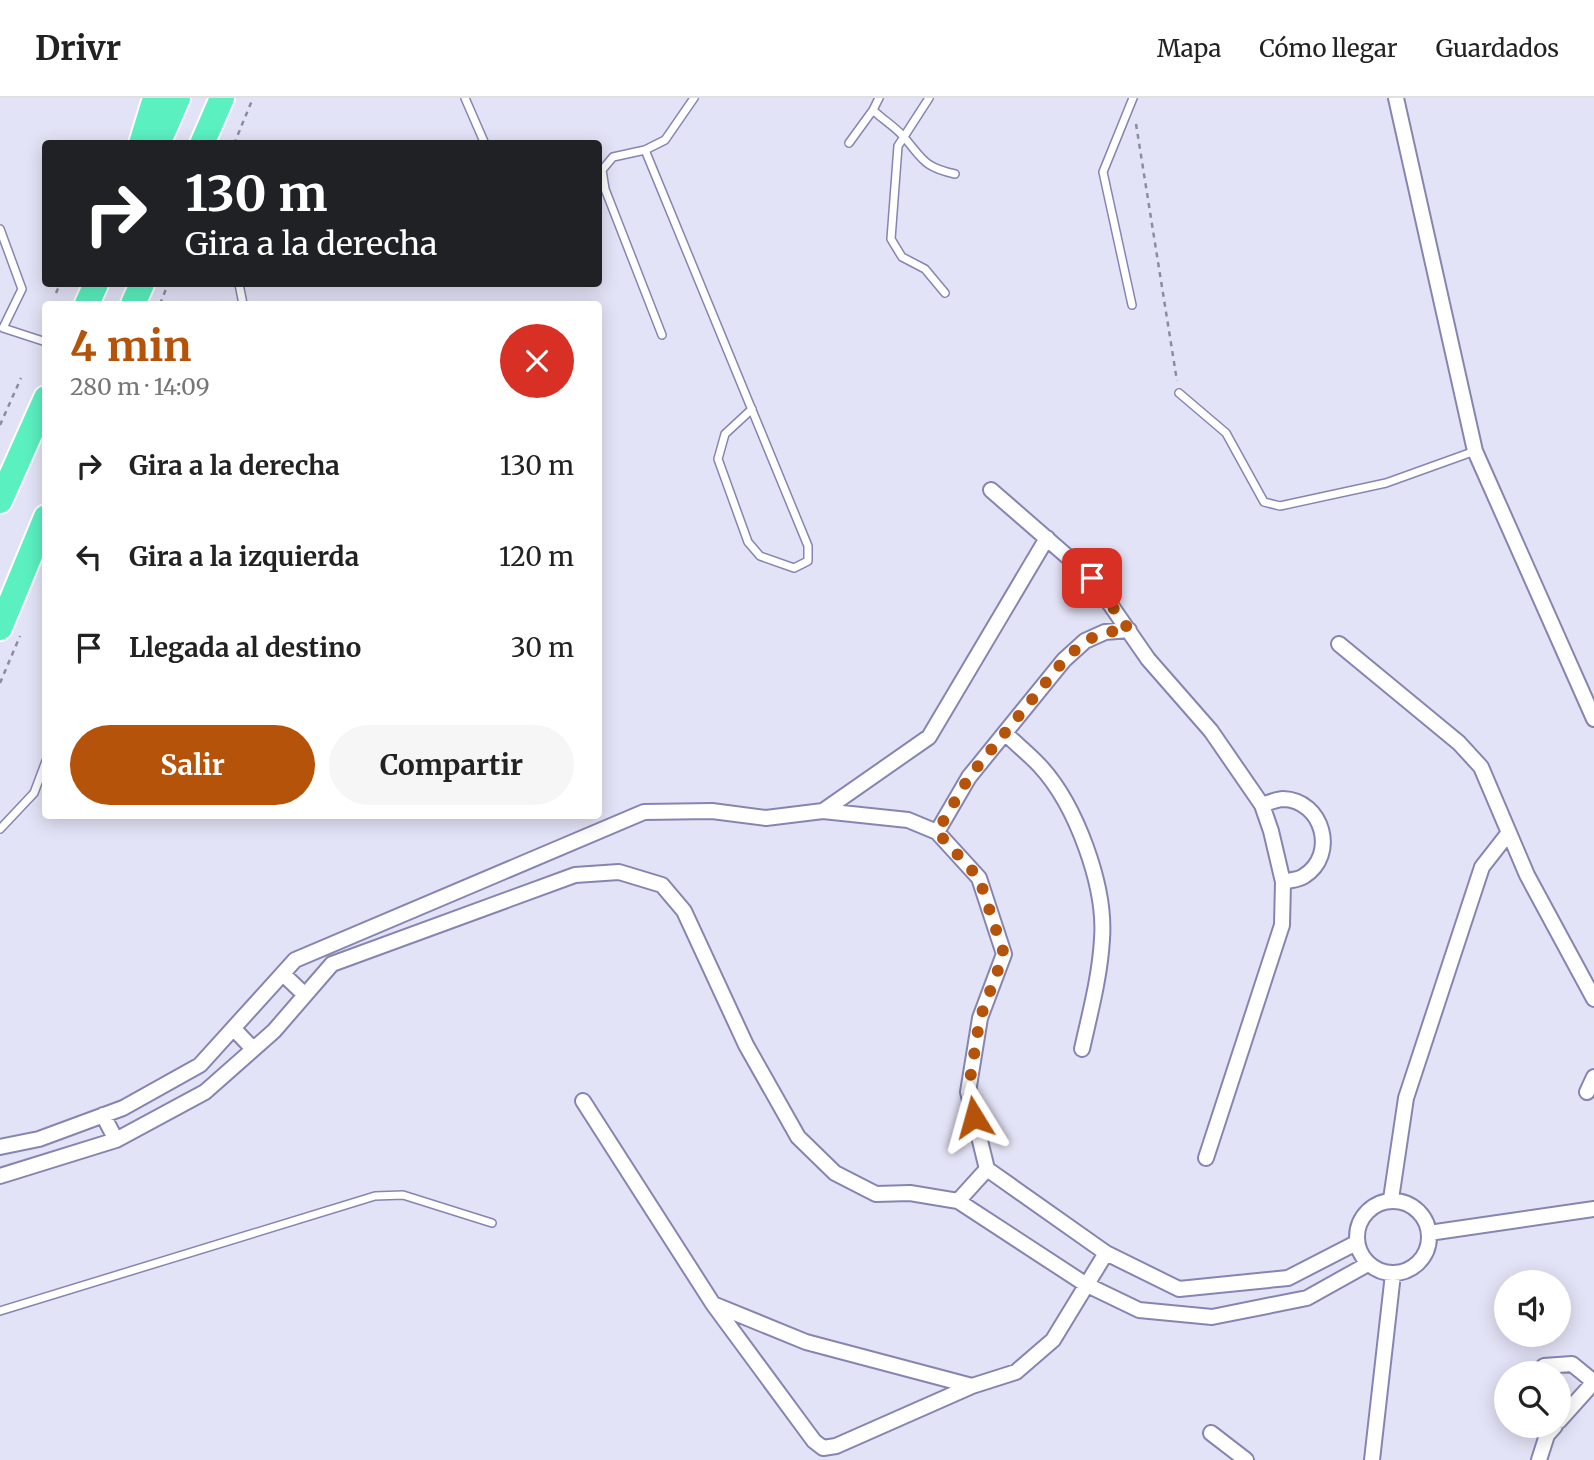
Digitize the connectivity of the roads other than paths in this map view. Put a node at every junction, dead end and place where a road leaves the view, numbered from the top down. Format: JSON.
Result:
{"nodes":[{"id":1,"x":155,"y":98,"type":"edge"},
{"id":2,"x":177,"y":98,"type":"edge"},
{"id":3,"x":222,"y":98,"type":"edge"},
{"id":4,"x":465,"y":98,"type":"edge"},
{"id":5,"x":694,"y":98,"type":"edge"},
{"id":6,"x":879,"y":98,"type":"edge"},
{"id":7,"x":929,"y":98,"type":"edge"},
{"id":8,"x":1396,"y":98,"type":"edge"},
{"id":9,"x":1133,"y":101,"type":"edge"},
{"id":10,"x":873,"y":110,"type":"junction"},
{"id":11,"x":902,"y":135,"type":"junction"},
{"id":12,"x":142,"y":140,"type":"edge"},
{"id":13,"x":160,"y":140,"type":"edge"},
{"id":14,"x":204,"y":140,"type":"edge"},
{"id":15,"x":483,"y":140,"type":"edge"},
{"id":16,"x":849,"y":143,"type":"dead end"},
{"id":17,"x":645,"y":150,"type":"junction"},
{"id":18,"x":955,"y":174,"type":"dead end"},
{"id":19,"x":0,"y":229,"type":"edge"},
{"id":20,"x":946,"y":293,"type":"dead end"},
{"id":21,"x":1132,"y":305,"type":"dead end"},
{"id":22,"x":1,"y":327,"type":"edge"},
{"id":23,"x":662,"y":335,"type":"dead end"},
{"id":24,"x":42,"y":341,"type":"edge"},
{"id":25,"x":1178,"y":393,"type":"road end"},
{"id":26,"x":42,"y":407,"type":"edge"},
{"id":27,"x":752,"y":410,"type":"junction"},
{"id":28,"x":1475,"y":451,"type":"junction"},
{"id":29,"x":992,"y":490,"type":"dead end"},
{"id":30,"x":0,"y":501,"type":"edge"},
{"id":31,"x":42,"y":527,"type":"edge"},
{"id":32,"x":1047,"y":538,"type":"junction"},
{"id":33,"x":0,"y":628,"type":"edge"},
{"id":34,"x":1129,"y":630,"type":"junction"},
{"id":35,"x":1339,"y":644,"type":"dead end"},
{"id":36,"x":1594,"y":719,"type":"edge"},
{"id":37,"x":1005,"y":733,"type":"junction"},
{"id":38,"x":42,"y":772,"type":"edge"},
{"id":39,"x":1262,"y":805,"type":"junction"},
{"id":40,"x":823,"y":811,"type":"junction"},
{"id":41,"x":0,"y":830,"type":"edge"},
{"id":42,"x":937,"y":832,"type":"junction"},
{"id":43,"x":1507,"y":835,"type":"junction"},
{"id":44,"x":1283,"y":882,"type":"junction"},
{"id":45,"x":445,"y":895,"type":"junction"},
{"id":46,"x":456,"y":919,"type":"junction"},
{"id":47,"x":283,"y":974,"type":"junction"},
{"id":48,"x":305,"y":995,"type":"junction"},
{"id":49,"x":1594,"y":999,"type":"edge"},
{"id":50,"x":234,"y":1029,"type":"junction"},
{"id":51,"x":253,"y":1049,"type":"junction"},
{"id":52,"x":1082,"y":1049,"type":"dead end"},
{"id":53,"x":1594,"y":1077,"type":"edge"},
{"id":54,"x":1587,"y":1092,"type":"dead end"},
{"id":55,"x":583,"y":1101,"type":"dead end"},
{"id":56,"x":103,"y":1115,"type":"junction"},
{"id":57,"x":116,"y":1140,"type":"junction"},
{"id":58,"x":0,"y":1147,"type":"edge"},
{"id":59,"x":1206,"y":1157,"type":"dead end"},
{"id":60,"x":987,"y":1169,"type":"junction"},
{"id":61,"x":0,"y":1176,"type":"edge"},
{"id":62,"x":1391,"y":1199,"type":"junction"},
{"id":63,"x":958,"y":1200,"type":"junction"},
{"id":64,"x":1594,"y":1209,"type":"edge"},
{"id":65,"x":492,"y":1223,"type":"dead end"},
{"id":66,"x":1429,"y":1233,"type":"junction"},
{"id":67,"x":1356,"y":1243,"type":"junction"},
{"id":68,"x":1106,"y":1253,"type":"junction"},
{"id":69,"x":1368,"y":1264,"type":"junction"},
{"id":70,"x":1393,"y":1273,"type":"junction"},
{"id":71,"x":1085,"y":1284,"type":"junction"},
{"id":72,"x":713,"y":1304,"type":"junction"},
{"id":73,"x":0,"y":1311,"type":"edge"},
{"id":74,"x":1571,"y":1364,"type":"edge"},
{"id":75,"x":1594,"y":1382,"type":"edge"},
{"id":76,"x":972,"y":1386,"type":"junction"},
{"id":77,"x":1571,"y":1408,"type":"edge"},
{"id":78,"x":1211,"y":1433,"type":"dead end"},
{"id":79,"x":1544,"y":1438,"type":"edge"},
{"id":80,"x":1246,"y":1460,"type":"edge"},
{"id":81,"x":1372,"y":1460,"type":"edge"},
{"id":82,"x":1539,"y":1460,"type":"edge"}],
"edges":[{"from":1,"to":12,"type":"highway"},
{"from":2,"to":13,"type":"highway"},
{"from":3,"to":14,"type":"highway"},
{"from":4,"to":15,"type":"lane"},
{"from":5,"to":17,"type":"lane"},
{"from":6,"to":10,"type":"lane"},
{"from":7,"to":11,"type":"lane"},
{"from":8,"to":28,"type":"street"},
{"from":9,"to":21,"type":"lane"},
{"from":10,"to":11,"type":"lane"},
{"from":10,"to":16,"type":"lane"},
{"from":11,"to":18,"type":"lane"},
{"from":11,"to":20,"type":"lane"},
{"from":17,"to":23,"type":"lane"},
{"from":17,"to":27,"type":"lane"},
{"from":19,"to":22,"type":"lane"},
{"from":22,"to":24,"type":"lane"},
{"from":25,"to":28,"type":"lane"},
{"from":26,"to":30,"type":"highway"},
{"from":27,"to":27,"type":"lane"},
{"from":28,"to":36,"type":"street"},
{"from":29,"to":32,"type":"street"},
{"from":31,"to":33,"type":"highway"},
{"from":32,"to":34,"type":"street"},
{"from":32,"to":40,"type":"street"},
{"from":34,"to":37,"type":"street"},
{"from":34,"to":39,"type":"street"},
{"from":35,"to":43,"type":"street"},
{"from":37,"to":42,"type":"street"},
{"from":37,"to":52,"type":"street"},
{"from":38,"to":41,"type":"lane"},
{"from":39,"to":44,"type":"street"},
{"from":39,"to":44,"type":"street"},
{"from":40,"to":42,"type":"street"},
{"from":40,"to":45,"type":"street"},
{"from":42,"to":60,"type":"street"},
{"from":43,"to":49,"type":"street"},
{"from":43,"to":62,"type":"street"},
{"from":44,"to":59,"type":"street"},
{"from":45,"to":46,"type":"street"},
{"from":45,"to":47,"type":"street"},
{"from":46,"to":48,"type":"street"},
{"from":46,"to":63,"type":"street"},
{"from":47,"to":48,"type":"street"},
{"from":47,"to":50,"type":"street"},
{"from":48,"to":51,"type":"street"},
{"from":50,"to":51,"type":"street"},
{"from":50,"to":56,"type":"street"},
{"from":51,"to":57,"type":"street"},
{"from":53,"to":54,"type":"street"},
{"from":55,"to":72,"type":"street"},
{"from":56,"to":57,"type":"street"},
{"from":56,"to":58,"type":"street"},
{"from":57,"to":61,"type":"street"},
{"from":60,"to":63,"type":"street"},
{"from":60,"to":68,"type":"street"},
{"from":62,"to":66,"type":"street"},
{"from":62,"to":67,"type":"street"},
{"from":63,"to":71,"type":"street"},
{"from":64,"to":66,"type":"street"},
{"from":65,"to":73,"type":"lane"},
{"from":66,"to":70,"type":"street"},
{"from":67,"to":68,"type":"street"},
{"from":67,"to":69,"type":"street"},
{"from":68,"to":71,"type":"street"},
{"from":69,"to":70,"type":"street"},
{"from":69,"to":71,"type":"street"},
{"from":70,"to":81,"type":"street"},
{"from":71,"to":76,"type":"street"},
{"from":72,"to":76,"type":"street"},
{"from":72,"to":76,"type":"street"},
{"from":74,"to":75,"type":"street"},
{"from":75,"to":77,"type":"street"},
{"from":78,"to":80,"type":"street"},
{"from":79,"to":82,"type":"street"}]}
